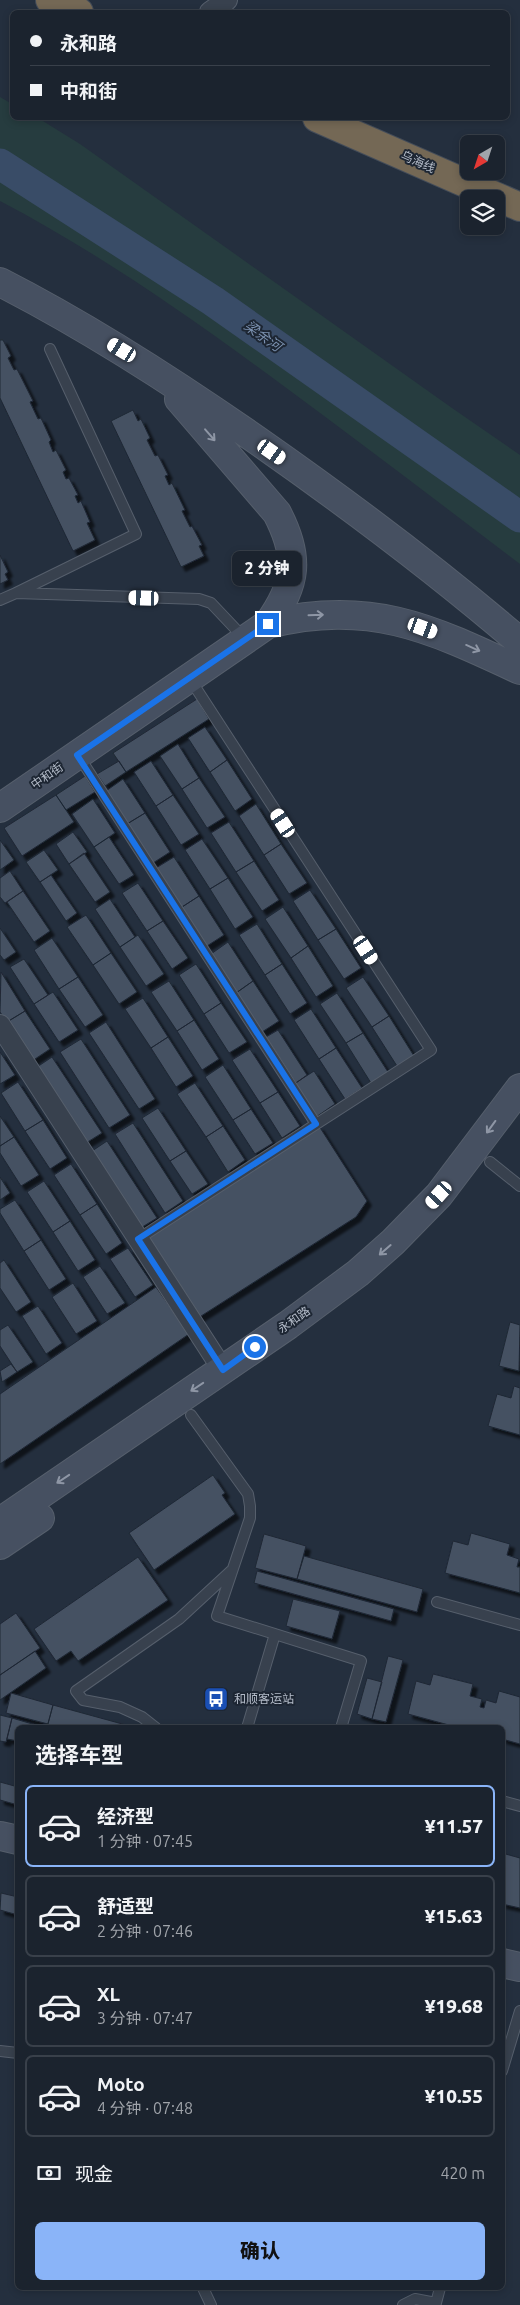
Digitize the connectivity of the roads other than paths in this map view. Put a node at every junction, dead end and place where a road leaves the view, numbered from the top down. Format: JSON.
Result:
{"nodes":[{"id":1,"x":50,"y":0,"type":"edge"},
{"id":2,"x":227,"y":0,"type":"edge"},
{"id":3,"x":73,"y":10,"type":"edge"},
{"id":4,"x":213,"y":10,"type":"edge"},
{"id":5,"x":322,"y":120,"type":"edge"},
{"id":6,"x":520,"y":207,"type":"edge"},
{"id":7,"x":0,"y":282,"type":"edge"},
{"id":8,"x":50,"y":349,"type":"dead end"},
{"id":9,"x":156,"y":371,"type":"junction"},
{"id":10,"x":16,"y":593,"type":"junction"},
{"id":11,"x":0,"y":600,"type":"edge"},
{"id":12,"x":268,"y":624,"type":"junction"},
{"id":13,"x":245,"y":640,"type":"junction"},
{"id":14,"x":520,"y":642,"type":"edge"},
{"id":15,"x":520,"y":670,"type":"edge"},
{"id":16,"x":189,"y":678,"type":"junction"},
{"id":17,"x":77,"y":755,"type":"junction"},
{"id":18,"x":0,"y":808,"type":"edge"},
{"id":19,"x":0,"y":1025,"type":"edge"},
{"id":20,"x":520,"y":1088,"type":"edge"},
{"id":21,"x":520,"y":1121,"type":"edge"},
{"id":22,"x":316,"y":1124,"type":"junction"},
{"id":23,"x":490,"y":1162,"type":"junction"},
{"id":24,"x":520,"y":1186,"type":"edge"},
{"id":25,"x":138,"y":1239,"type":"junction"},
{"id":26,"x":223,"y":1370,"type":"junction"},
{"id":27,"x":191,"y":1415,"type":"junction"},
{"id":28,"x":0,"y":1522,"type":"edge"},
{"id":29,"x":0,"y":1545,"type":"edge"},
{"id":30,"x":233,"y":1569,"type":"junction"},
{"id":31,"x":436,"y":1602,"type":"dead end"},
{"id":32,"x":520,"y":1625,"type":"edge"},
{"id":33,"x":275,"y":1634,"type":"junction"},
{"id":34,"x":152,"y":1725,"type":"edge"},
{"id":35,"x":248,"y":1725,"type":"edge"},
{"id":36,"x":342,"y":1725,"type":"edge"},
{"id":37,"x":505,"y":1802,"type":"edge"},
{"id":38,"x":520,"y":1806,"type":"edge"},
{"id":39,"x":0,"y":1836,"type":"edge"},
{"id":40,"x":15,"y":1839,"type":"edge"},
{"id":41,"x":505,"y":1964,"type":"edge"},
{"id":42,"x":520,"y":1967,"type":"edge"},
{"id":43,"x":520,"y":2011,"type":"edge"},
{"id":44,"x":0,"y":2050,"type":"edge"},
{"id":45,"x":15,"y":2052,"type":"edge"},
{"id":46,"x":505,"y":2061,"type":"edge"},
{"id":47,"x":204,"y":2290,"type":"edge"},
{"id":48,"x":439,"y":2290,"type":"edge"},
{"id":49,"x":211,"y":2305,"type":"edge"},
{"id":50,"x":403,"y":2305,"type":"edge"}],
"edges":[{"from":1,"to":3,"type":"highway"},
{"from":2,"to":4,"type":"street"},
{"from":5,"to":6,"type":"highway","name":"乌海线"},
{"from":7,"to":9,"type":"main road"},
{"from":8,"to":10,"type":"lane"},
{"from":9,"to":12,"type":"main road","one_way":true},
{"from":9,"to":14,"type":"main road"},
{"from":10,"to":11,"type":"lane"},
{"from":10,"to":13,"type":"lane"},
{"from":12,"to":13,"type":"main road","name":"中和街"},
{"from":12,"to":15,"type":"main road","one_way":true},
{"from":13,"to":16,"type":"main road","name":"中和街"},
{"from":16,"to":17,"type":"main road","name":"中和街"},
{"from":16,"to":22,"type":"lane"},
{"from":17,"to":18,"type":"main road","name":"中和街"},
{"from":17,"to":22,"type":"lane"},
{"from":19,"to":25,"type":"street"},
{"from":20,"to":26,"type":"main road","name":"永和路","one_way":true},
{"from":21,"to":23,"type":"main road","name":"永和路"},
{"from":22,"to":25,"type":"lane"},
{"from":23,"to":24,"type":"lane"},
{"from":23,"to":27,"type":"main road","name":"永和路"},
{"from":25,"to":26,"type":"street"},
{"from":26,"to":28,"type":"main road","name":"永和路","one_way":true},
{"from":27,"to":29,"type":"main road","name":"永和路"},
{"from":27,"to":30,"type":"lane"},
{"from":30,"to":33,"type":"lane"},
{"from":30,"to":34,"type":"lane"},
{"from":31,"to":32,"type":"lane"},
{"from":33,"to":35,"type":"lane"},
{"from":33,"to":36,"type":"lane"},
{"from":37,"to":38,"type":"lane"},
{"from":39,"to":40,"type":"main road"},
{"from":41,"to":42,"type":"main road"},
{"from":43,"to":46,"type":"lane"},
{"from":44,"to":45,"type":"lane"},
{"from":47,"to":49,"type":"lane"},
{"from":48,"to":50,"type":"lane"}]}
